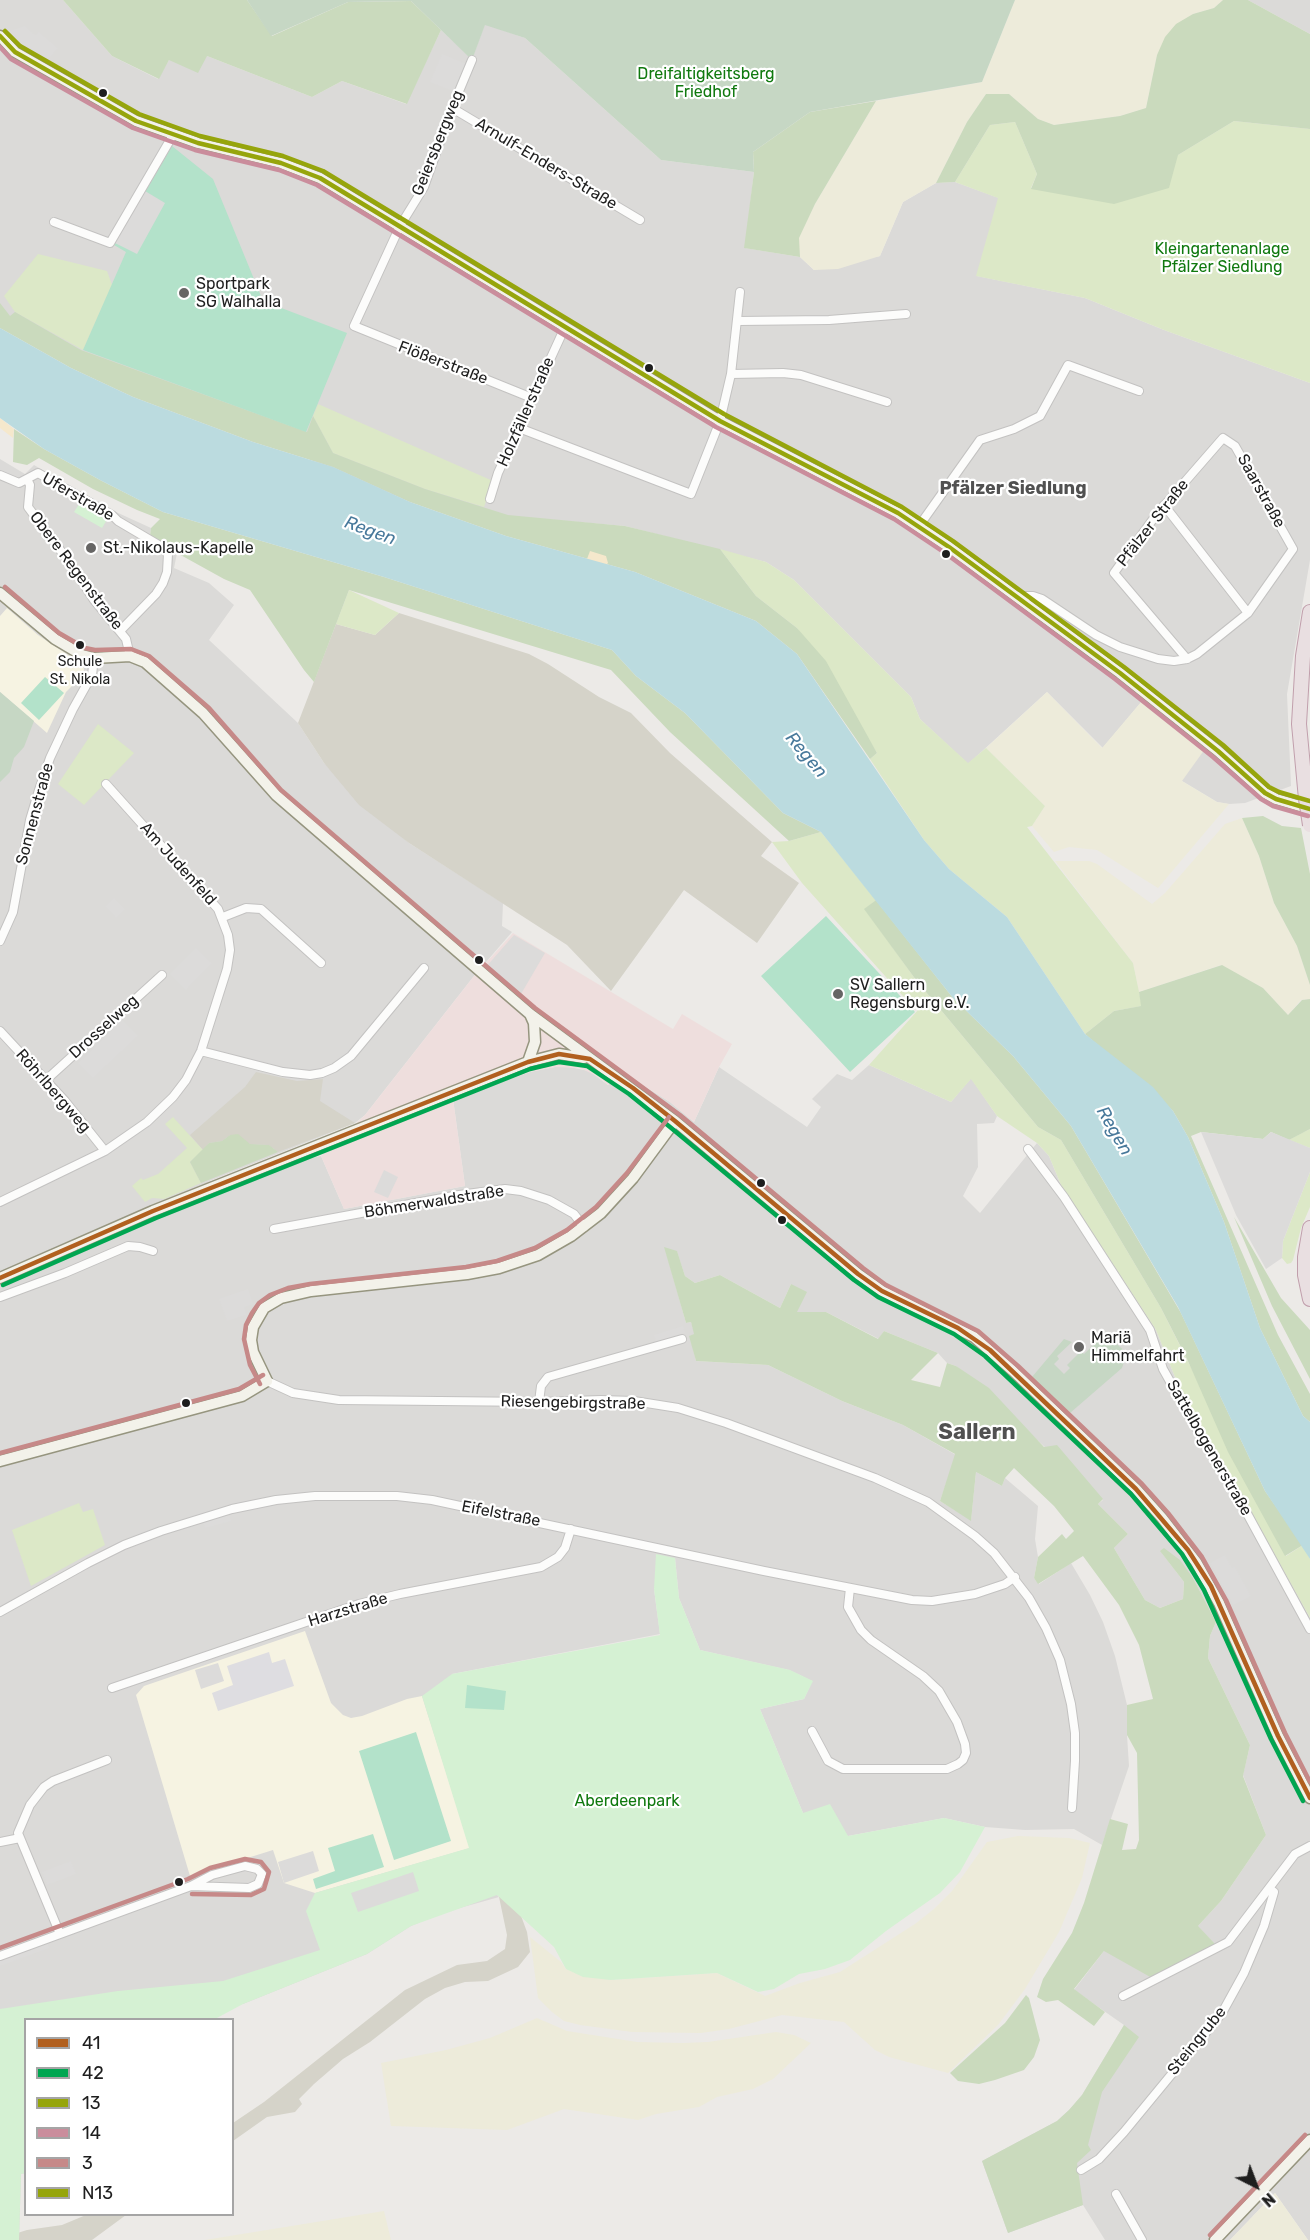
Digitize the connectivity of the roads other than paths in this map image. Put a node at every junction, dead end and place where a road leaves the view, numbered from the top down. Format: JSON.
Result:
{"nodes":[{"id":1,"x":0,"y":36,"type":"edge"},
{"id":2,"x":472,"y":60,"type":"dead end"},
{"id":3,"x":452,"y":108,"type":"junction"},
{"id":4,"x":173,"y":135,"type":"junction"},
{"id":5,"x":640,"y":220,"type":"dead end"},
{"id":6,"x":54,"y":222,"type":"dead end"},
{"id":7,"x":400,"y":226,"type":"junction"},
{"id":8,"x":740,"y":292,"type":"dead end"},
{"id":9,"x":906,"y":314,"type":"dead end"},
{"id":10,"x":738,"y":321,"type":"junction"},
{"id":11,"x":354,"y":326,"type":"joint"},
{"id":12,"x":565,"y":327,"type":"junction"},
{"id":13,"x":731,"y":374,"type":"junction"},
{"id":14,"x":1139,"y":392,"type":"dead end"},
{"id":15,"x":532,"y":398,"type":"junction"},
{"id":16,"x":887,"y":402,"type":"dead end"},
{"id":17,"x":720,"y":421,"type":"junction"},
{"id":18,"x":519,"y":428,"type":"junction"},
{"id":19,"x":1223,"y":438,"type":"joint"},
{"id":20,"x":0,"y":475,"type":"edge"},
{"id":21,"x":27,"y":479,"type":"junction"},
{"id":22,"x":490,"y":500,"type":"dead end"},
{"id":23,"x":1164,"y":505,"type":"junction"},
{"id":24,"x":919,"y":526,"type":"junction"},
{"id":25,"x":0,"y":593,"type":"edge"},
{"id":26,"x":1017,"y":596,"type":"junction"},
{"id":27,"x":1310,"y":612,"type":"edge"},
{"id":28,"x":1248,"y":613,"type":"junction"},
{"id":29,"x":120,"y":631,"type":"junction"},
{"id":30,"x":130,"y":656,"type":"junction"},
{"id":31,"x":94,"y":658,"type":"junction"},
{"id":32,"x":1187,"y":659,"type":"junction"},
{"id":33,"x":106,"y":784,"type":"dead end"},
{"id":34,"x":1308,"y":804,"type":"edge"},
{"id":35,"x":1310,"y":825,"type":"edge"},
{"id":36,"x":223,"y":917,"type":"junction"},
{"id":37,"x":0,"y":941,"type":"edge"},
{"id":38,"x":321,"y":963,"type":"dead end"},
{"id":39,"x":424,"y":968,"type":"dead end"},
{"id":40,"x":162,"y":975,"type":"dead end"},
{"id":41,"x":530,"y":1014,"type":"junction"},
{"id":42,"x":0,"y":1031,"type":"edge"},
{"id":43,"x":201,"y":1051,"type":"junction"},
{"id":44,"x":590,"y":1059,"type":"junction"},
{"id":45,"x":528,"y":1062,"type":"junction"},
{"id":46,"x":46,"y":1080,"type":"junction"},
{"id":47,"x":675,"y":1121,"type":"junction"},
{"id":48,"x":1028,"y":1149,"type":"dead end"},
{"id":49,"x":105,"y":1151,"type":"junction"},
{"id":50,"x":0,"y":1202,"type":"edge"},
{"id":51,"x":584,"y":1227,"type":"junction"},
{"id":52,"x":1310,"y":1228,"type":"edge"},
{"id":53,"x":274,"y":1229,"type":"dead end"},
{"id":54,"x":153,"y":1251,"type":"dead end"},
{"id":55,"x":0,"y":1278,"type":"edge"},
{"id":56,"x":0,"y":1297,"type":"edge"},
{"id":57,"x":1310,"y":1299,"type":"edge"},
{"id":58,"x":682,"y":1339,"type":"dead end"},
{"id":59,"x":267,"y":1381,"type":"junction"},
{"id":60,"x":539,"y":1402,"type":"junction"},
{"id":61,"x":0,"y":1461,"type":"edge"},
{"id":62,"x":571,"y":1528,"type":"junction"},
{"id":63,"x":1015,"y":1577,"type":"junction"},
{"id":64,"x":850,"y":1588,"type":"junction"},
{"id":65,"x":0,"y":1612,"type":"edge"},
{"id":66,"x":1310,"y":1629,"type":"edge"},
{"id":67,"x":111,"y":1689,"type":"dead end"},
{"id":68,"x":812,"y":1731,"type":"dead end"},
{"id":69,"x":107,"y":1760,"type":"dead end"},
{"id":70,"x":1310,"y":1798,"type":"edge"},
{"id":71,"x":1072,"y":1808,"type":"dead end"},
{"id":72,"x":20,"y":1838,"type":"junction"},
{"id":73,"x":0,"y":1842,"type":"edge"},
{"id":74,"x":1310,"y":1846,"type":"edge"},
{"id":75,"x":191,"y":1886,"type":"junction"},
{"id":76,"x":1270,"y":1889,"type":"junction"},
{"id":77,"x":60,"y":1934,"type":"junction"},
{"id":78,"x":0,"y":1956,"type":"edge"},
{"id":79,"x":1123,"y":1996,"type":"dead end"},
{"id":80,"x":1310,"y":2140,"type":"edge"},
{"id":81,"x":1081,"y":2170,"type":"dead end"},
{"id":82,"x":1116,"y":2194,"type":"dead end"},
{"id":83,"x":1142,"y":2240,"type":"edge"},
{"id":84,"x":1215,"y":2240,"type":"edge"}],
"edges":[{"from":1,"to":4,"type":"street"},
{"from":2,"to":3,"type":"street","name":"Geiersbergweg"},
{"from":3,"to":5,"type":"street","name":"Arnulf-Enders-Straße"},
{"from":3,"to":7,"type":"street","name":"Geiersbergweg"},
{"from":4,"to":6,"type":"street"},
{"from":4,"to":7,"type":"street"},
{"from":7,"to":11,"type":"street","name":"Geiersbergweg"},
{"from":7,"to":12,"type":"street"},
{"from":8,"to":10,"type":"street"},
{"from":9,"to":10,"type":"street"},
{"from":10,"to":13,"type":"street"},
{"from":11,"to":15,"type":"street","name":"Flößerstraße"},
{"from":12,"to":15,"type":"street","name":"Holzfällerstraße"},
{"from":12,"to":17,"type":"street"},
{"from":13,"to":16,"type":"street"},
{"from":13,"to":17,"type":"street"},
{"from":14,"to":24,"type":"street"},
{"from":15,"to":18,"type":"street","name":"Holzfällerstraße"},
{"from":17,"to":18,"type":"street"},
{"from":17,"to":24,"type":"street"},
{"from":18,"to":22,"type":"street","name":"Holzfällerstraße"},
{"from":19,"to":23,"type":"street","name":"Pfälzer Straße"},
{"from":19,"to":28,"type":"street","name":"Saarstraße"},
{"from":20,"to":21,"type":"street"},
{"from":21,"to":29,"type":"street","name":"Obere Regenstraße"},
{"from":21,"to":29,"type":"street","name":"Uferstraße"},
{"from":23,"to":28,"type":"street"},
{"from":23,"to":32,"type":"street","name":"Pfälzer Straße"},
{"from":24,"to":26,"type":"street"},
{"from":25,"to":31,"type":"street"},
{"from":26,"to":32,"type":"street"},
{"from":26,"to":34,"type":"street"},
{"from":27,"to":34,"type":"highway"},
{"from":28,"to":32,"type":"street"},
{"from":29,"to":30,"type":"street","name":"Obere Regenstraße"},
{"from":30,"to":31,"type":"street"},
{"from":30,"to":41,"type":"street"},
{"from":31,"to":37,"type":"street","name":"Sonnenstraße"},
{"from":33,"to":36,"type":"street","name":"Am Judenfeld"},
{"from":34,"to":35,"type":"highway","bridge":true},
{"from":36,"to":38,"type":"street"},
{"from":36,"to":43,"type":"street","name":"Am Judenfeld"},
{"from":39,"to":43,"type":"street"},
{"from":40,"to":46,"type":"street","name":"Drosselweg"},
{"from":41,"to":44,"type":"street"},
{"from":41,"to":45,"type":"street"},
{"from":42,"to":46,"type":"street","name":"Röhrlbergweg"},
{"from":43,"to":49,"type":"street","name":"Am Judenfeld"},
{"from":44,"to":45,"type":"street"},
{"from":44,"to":47,"type":"street"},
{"from":45,"to":55,"type":"street"},
{"from":46,"to":49,"type":"street","name":"Röhrlbergweg"},
{"from":47,"to":51,"type":"street"},
{"from":47,"to":70,"type":"street"},
{"from":48,"to":66,"type":"street","name":"Sattelbogenerstraße"},
{"from":49,"to":50,"type":"street","name":"Am Judenfeld"},
{"from":51,"to":53,"type":"street","name":"Böhmerwaldstraße"},
{"from":51,"to":59,"type":"street"},
{"from":52,"to":57,"type":"highway"},
{"from":54,"to":56,"type":"street"},
{"from":58,"to":60,"type":"street"},
{"from":59,"to":60,"type":"street","name":"Riesengebirgstraße"},
{"from":59,"to":61,"type":"street"},
{"from":60,"to":63,"type":"street","name":"Riesengebirgstraße"},
{"from":62,"to":64,"type":"street","name":"Eifelstraße"},
{"from":62,"to":65,"type":"street","name":"Eifelstraße"},
{"from":62,"to":67,"type":"street","name":"Harzstraße"},
{"from":63,"to":64,"type":"street","name":"Eifelstraße"},
{"from":63,"to":71,"type":"street","name":"Riesengebirgstraße"},
{"from":64,"to":68,"type":"street"},
{"from":69,"to":72,"type":"street"},
{"from":72,"to":73,"type":"street"},
{"from":72,"to":77,"type":"street"},
{"from":74,"to":76,"type":"street"},
{"from":75,"to":75,"type":"street"},
{"from":75,"to":77,"type":"street"},
{"from":76,"to":79,"type":"street"},
{"from":76,"to":81,"type":"street","name":"Steingrube"},
{"from":77,"to":78,"type":"street"},
{"from":80,"to":84,"type":"street"},
{"from":82,"to":83,"type":"street"}]}
